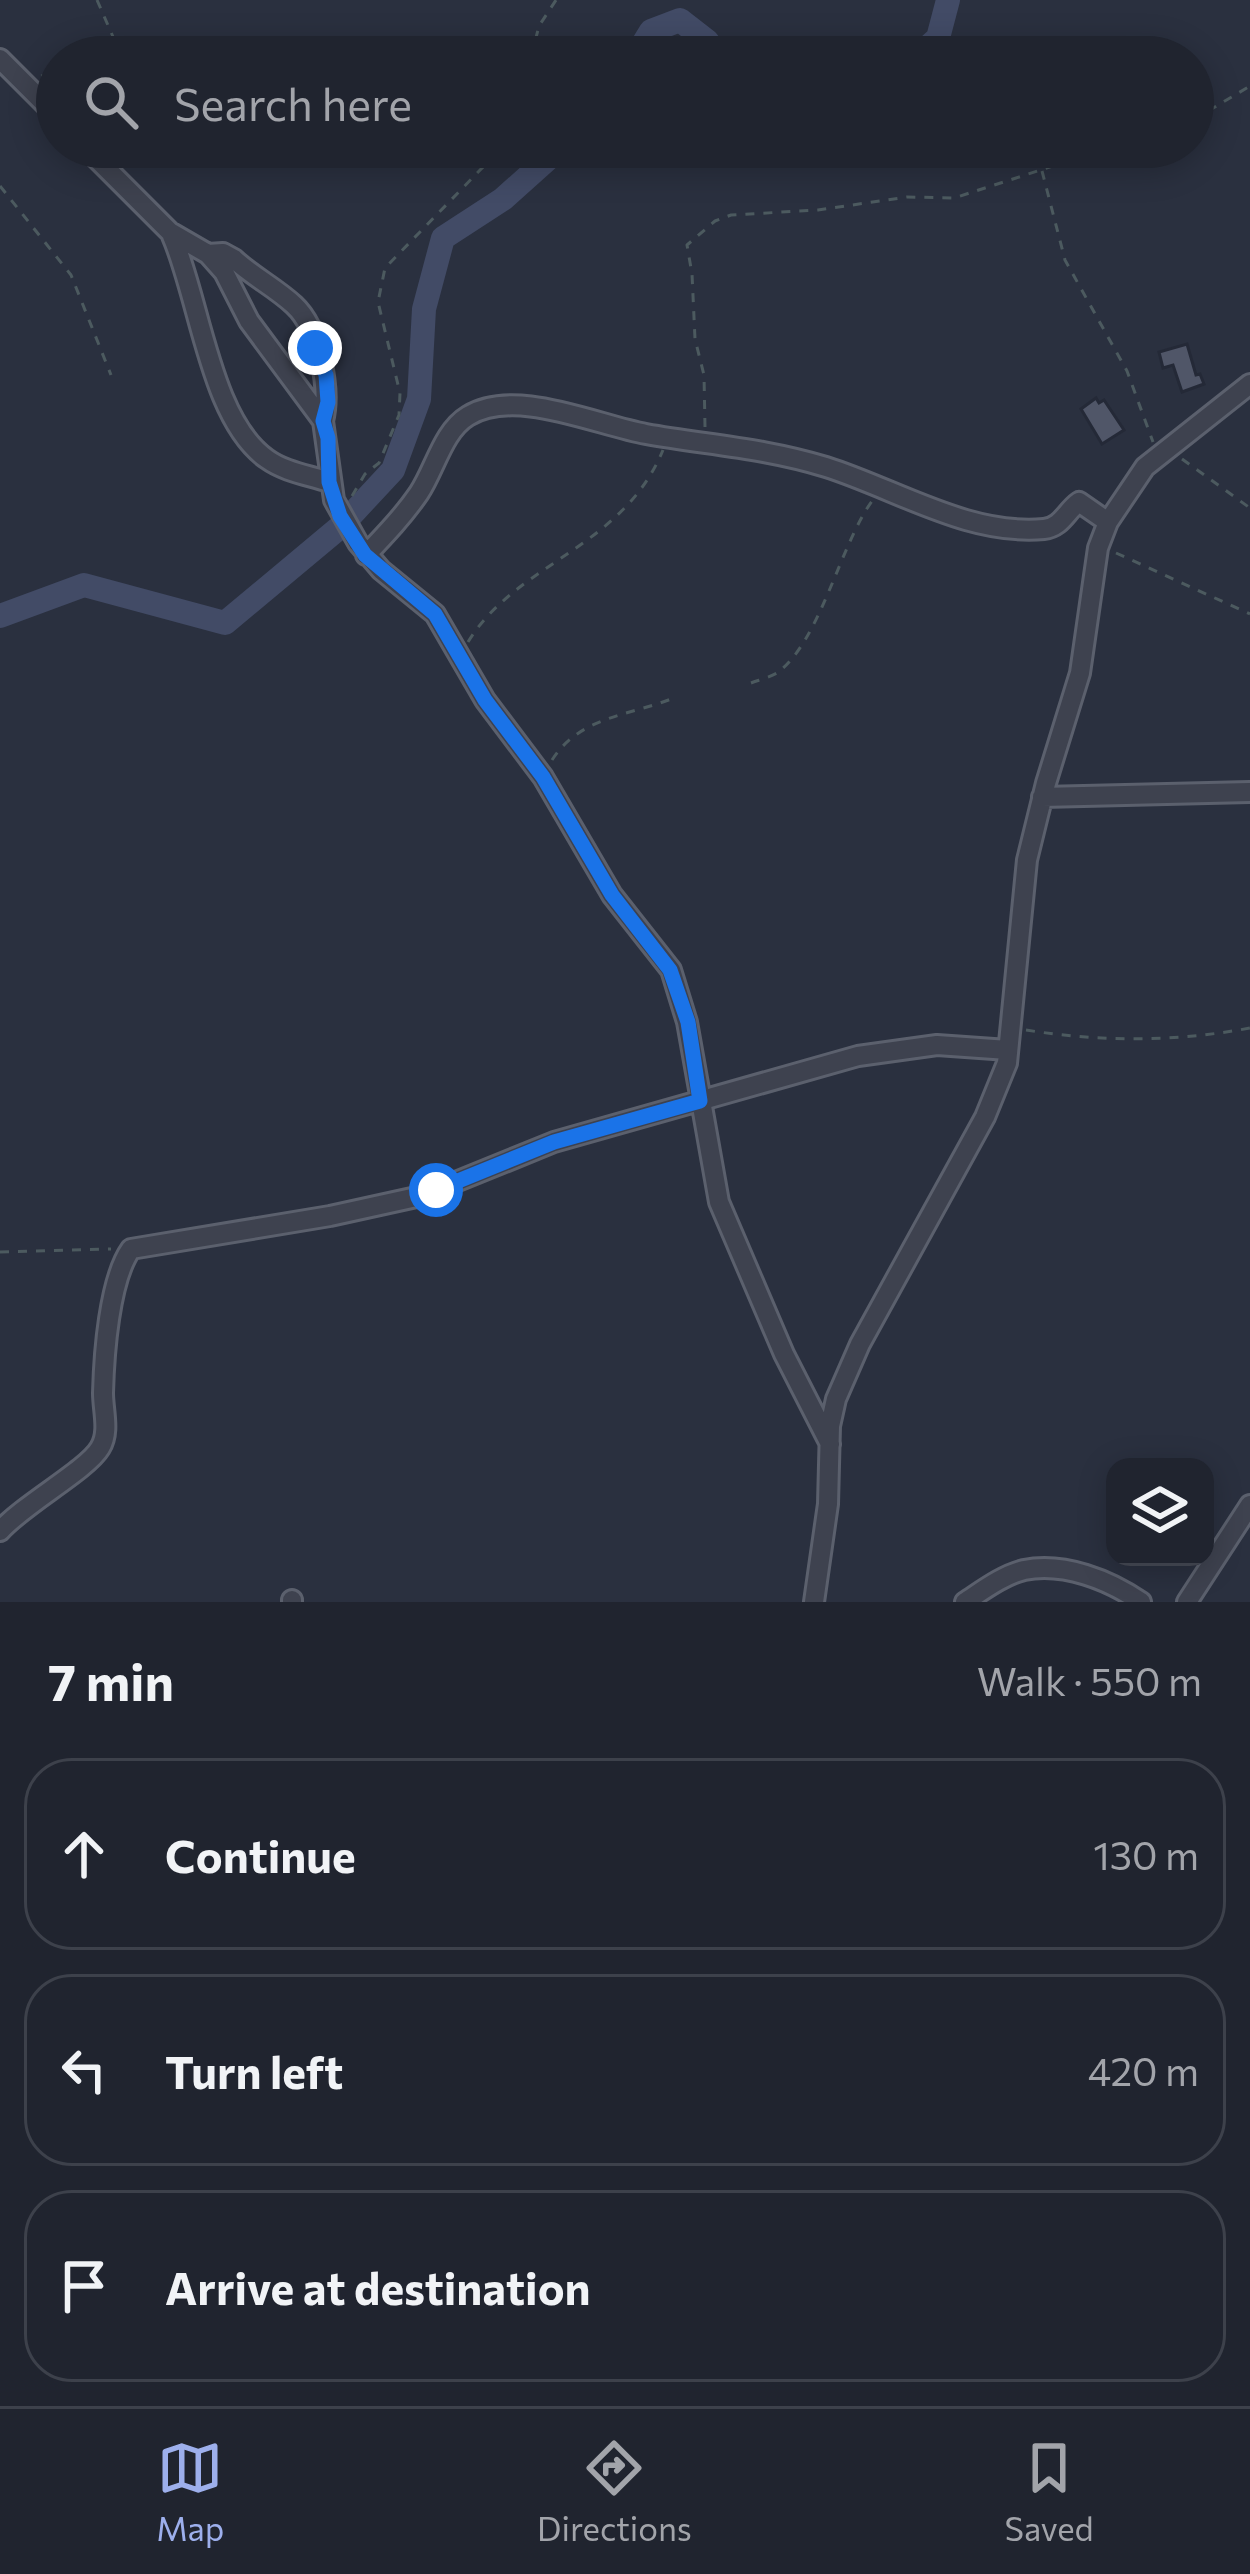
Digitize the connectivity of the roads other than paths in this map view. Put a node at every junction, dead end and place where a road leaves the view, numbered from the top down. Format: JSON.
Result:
{"nodes":[{"id":1,"x":0,"y":59,"type":"edge"},
{"id":2,"x":36,"y":95,"type":"edge"},
{"id":3,"x":106,"y":168,"type":"edge"},
{"id":4,"x":170,"y":232,"type":"junction"},
{"id":5,"x":208,"y":254,"type":"junction"},
{"id":6,"x":1250,"y":384,"type":"edge"},
{"id":7,"x":323,"y":421,"type":"junction"},
{"id":8,"x":329,"y":482,"type":"junction"},
{"id":9,"x":1108,"y":522,"type":"junction"},
{"id":10,"x":362,"y":549,"type":"junction"},
{"id":11,"x":1250,"y":793,"type":"edge"},
{"id":12,"x":1042,"y":797,"type":"junction"},
{"id":13,"x":1008,"y":1050,"type":"junction"},
{"id":14,"x":700,"y":1101,"type":"junction"},
{"id":15,"x":830,"y":1444,"type":"junction"},
{"id":16,"x":1250,"y":1505,"type":"edge"},
{"id":17,"x":0,"y":1531,"type":"edge"},
{"id":18,"x":814,"y":1602,"type":"edge"},
{"id":19,"x":964,"y":1602,"type":"edge"},
{"id":20,"x":1142,"y":1602,"type":"edge"},
{"id":21,"x":1187,"y":1602,"type":"edge"}],
"edges":[{"from":1,"to":2,"type":"street"},
{"from":3,"to":4,"type":"street"},
{"from":4,"to":5,"type":"street"},
{"from":4,"to":8,"type":"street"},
{"from":5,"to":7,"type":"street"},
{"from":5,"to":7,"type":"street"},
{"from":6,"to":9,"type":"street"},
{"from":7,"to":8,"type":"street"},
{"from":8,"to":10,"type":"street"},
{"from":9,"to":10,"type":"street"},
{"from":9,"to":12,"type":"street"},
{"from":10,"to":14,"type":"street"},
{"from":11,"to":12,"type":"street"},
{"from":12,"to":13,"type":"street"},
{"from":13,"to":14,"type":"street"},
{"from":13,"to":15,"type":"street"},
{"from":14,"to":15,"type":"street"},
{"from":14,"to":17,"type":"street"},
{"from":15,"to":18,"type":"street"},
{"from":16,"to":21,"type":"street"},
{"from":19,"to":20,"type":"street"}]}
